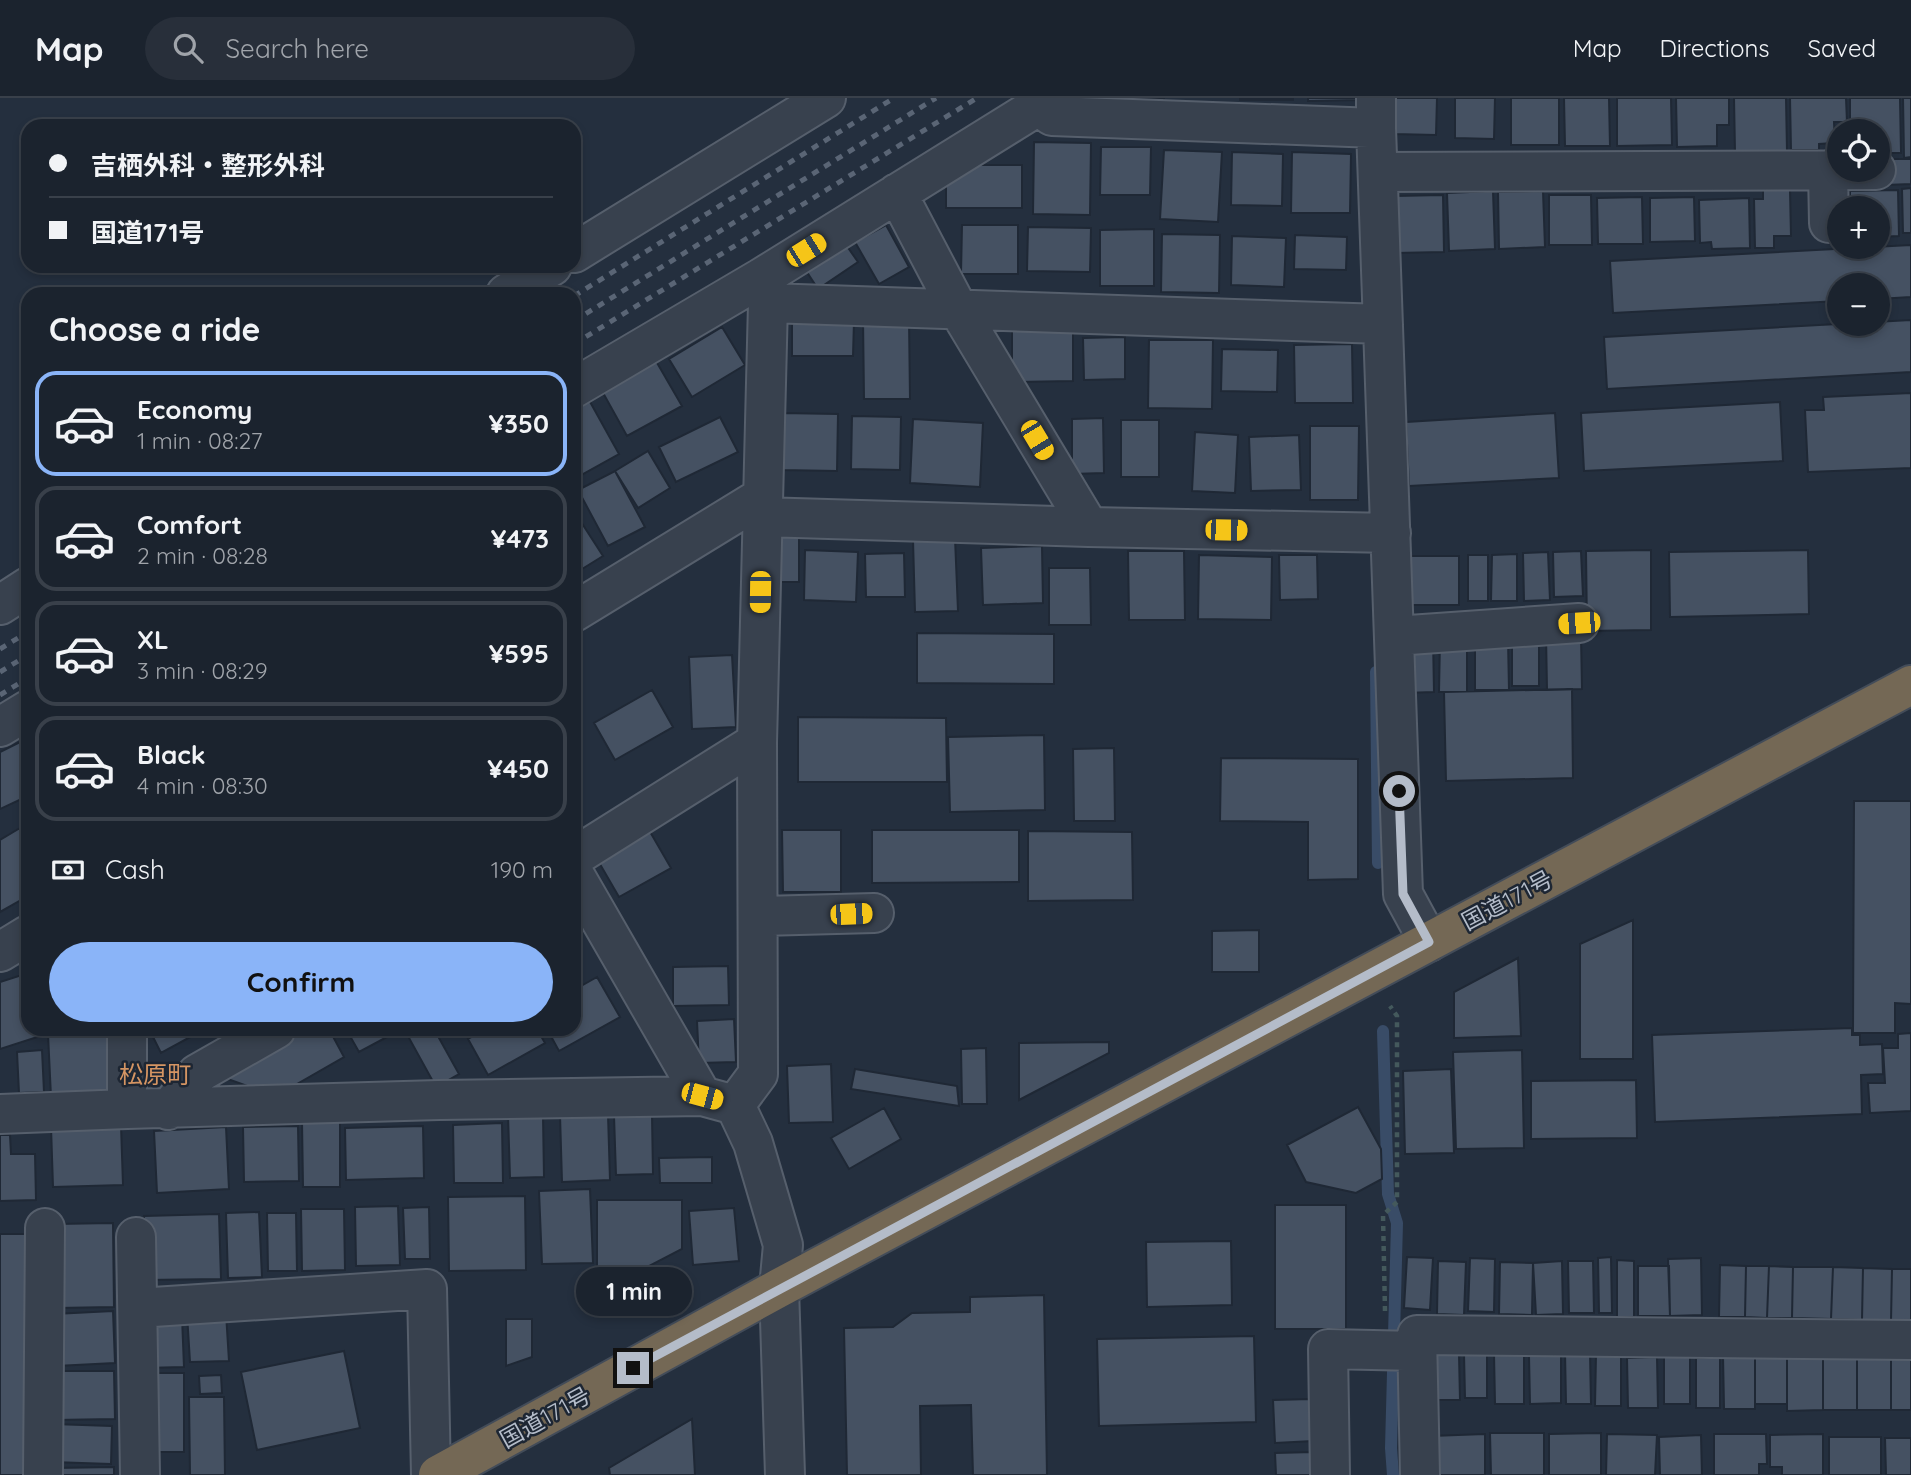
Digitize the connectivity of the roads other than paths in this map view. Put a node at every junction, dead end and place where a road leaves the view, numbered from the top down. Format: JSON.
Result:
{"nodes":[{"id":1,"x":826,"y":98,"type":"edge"},
{"id":2,"x":1045,"y":102,"type":"edge"},
{"id":3,"x":1376,"y":113,"type":"edge"},
{"id":4,"x":1827,"y":170,"type":"edge"},
{"id":5,"x":1378,"y":172,"type":"junction"},
{"id":6,"x":897,"y":194,"type":"junction"},
{"id":7,"x":581,"y":249,"type":"edge"},
{"id":8,"x":540,"y":273,"type":"edge"},
{"id":9,"x":518,"y":287,"type":"edge"},
{"id":10,"x":765,"y":291,"type":"junction"},
{"id":11,"x":958,"y":309,"type":"junction"},
{"id":12,"x":1384,"y":324,"type":"junction"},
{"id":13,"x":581,"y":384,"type":"edge"},
{"id":14,"x":762,"y":507,"type":"junction"},
{"id":15,"x":1089,"y":527,"type":"junction"},
{"id":16,"x":1391,"y":533,"type":"junction"},
{"id":17,"x":21,"y":592,"type":"edge"},
{"id":18,"x":0,"y":605,"type":"edge"},
{"id":19,"x":581,"y":608,"type":"edge"},
{"id":20,"x":1579,"y":623,"type":"dead end"},
{"id":21,"x":1395,"y":636,"type":"junction"},
{"id":22,"x":1911,"y":685,"type":"edge"},
{"id":23,"x":21,"y":714,"type":"edge"},
{"id":24,"x":0,"y":727,"type":"edge"},
{"id":25,"x":757,"y":742,"type":"junction"},
{"id":26,"x":581,"y":853,"type":"edge"},
{"id":27,"x":581,"y":885,"type":"edge"},
{"id":28,"x":874,"y":913,"type":"dead end"},
{"id":29,"x":759,"y":916,"type":"junction"},
{"id":30,"x":21,"y":939,"type":"edge"},
{"id":31,"x":1429,"y":942,"type":"junction"},
{"id":32,"x":0,"y":952,"type":"edge"},
{"id":33,"x":127,"y":1036,"type":"edge"},
{"id":34,"x":264,"y":1036,"type":"edge"},
{"id":35,"x":719,"y":1101,"type":"junction"},
{"id":36,"x":127,"y":1110,"type":"junction"},
{"id":37,"x":168,"y":1110,"type":"junction"},
{"id":38,"x":0,"y":1114,"type":"edge"},
{"id":39,"x":45,"y":1228,"type":"dead end"},
{"id":40,"x":136,"y":1237,"type":"dead end"},
{"id":41,"x":779,"y":1288,"type":"junction"},
{"id":42,"x":138,"y":1308,"type":"junction"},
{"id":43,"x":1911,"y":1340,"type":"edge"},
{"id":44,"x":1402,"y":1351,"type":"junction"},
{"id":45,"x":43,"y":1475,"type":"edge"},
{"id":46,"x":140,"y":1475,"type":"edge"},
{"id":47,"x":431,"y":1475,"type":"edge"},
{"id":48,"x":438,"y":1475,"type":"edge"},
{"id":49,"x":785,"y":1475,"type":"edge"},
{"id":50,"x":1330,"y":1475,"type":"edge"},
{"id":51,"x":1420,"y":1475,"type":"edge"}],
"edges":[{"from":1,"to":7,"type":"street"},
{"from":2,"to":3,"type":"street"},
{"from":2,"to":6,"type":"street"},
{"from":3,"to":5,"type":"street"},
{"from":4,"to":5,"type":"street"},
{"from":5,"to":12,"type":"street"},
{"from":6,"to":10,"type":"street"},
{"from":6,"to":11,"type":"street"},
{"from":8,"to":9,"type":"street"},
{"from":10,"to":11,"type":"street"},
{"from":10,"to":13,"type":"street"},
{"from":10,"to":14,"type":"street"},
{"from":11,"to":12,"type":"street"},
{"from":11,"to":15,"type":"street"},
{"from":12,"to":16,"type":"street"},
{"from":14,"to":15,"type":"street"},
{"from":14,"to":19,"type":"street"},
{"from":14,"to":25,"type":"street"},
{"from":15,"to":16,"type":"street"},
{"from":16,"to":21,"type":"street"},
{"from":17,"to":18,"type":"street"},
{"from":20,"to":21,"type":"street"},
{"from":21,"to":31,"type":"street"},
{"from":22,"to":31,"type":"highway","name":"国道171号"},
{"from":23,"to":24,"type":"street"},
{"from":25,"to":26,"type":"street"},
{"from":25,"to":29,"type":"street"},
{"from":27,"to":35,"type":"street"},
{"from":28,"to":29,"type":"street"},
{"from":29,"to":35,"type":"street"},
{"from":30,"to":32,"type":"street"},
{"from":31,"to":41,"type":"highway","name":"国道171号"},
{"from":33,"to":36,"type":"street"},
{"from":34,"to":37,"type":"street"},
{"from":35,"to":37,"type":"street"},
{"from":35,"to":41,"type":"street"},
{"from":36,"to":37,"type":"street"},
{"from":36,"to":38,"type":"street"},
{"from":39,"to":45,"type":"street"},
{"from":40,"to":42,"type":"street"},
{"from":41,"to":48,"type":"highway","name":"国道171号"},
{"from":41,"to":49,"type":"street"},
{"from":42,"to":46,"type":"street"},
{"from":42,"to":47,"type":"street"},
{"from":43,"to":44,"type":"street"},
{"from":44,"to":50,"type":"street"},
{"from":44,"to":51,"type":"street"}]}
